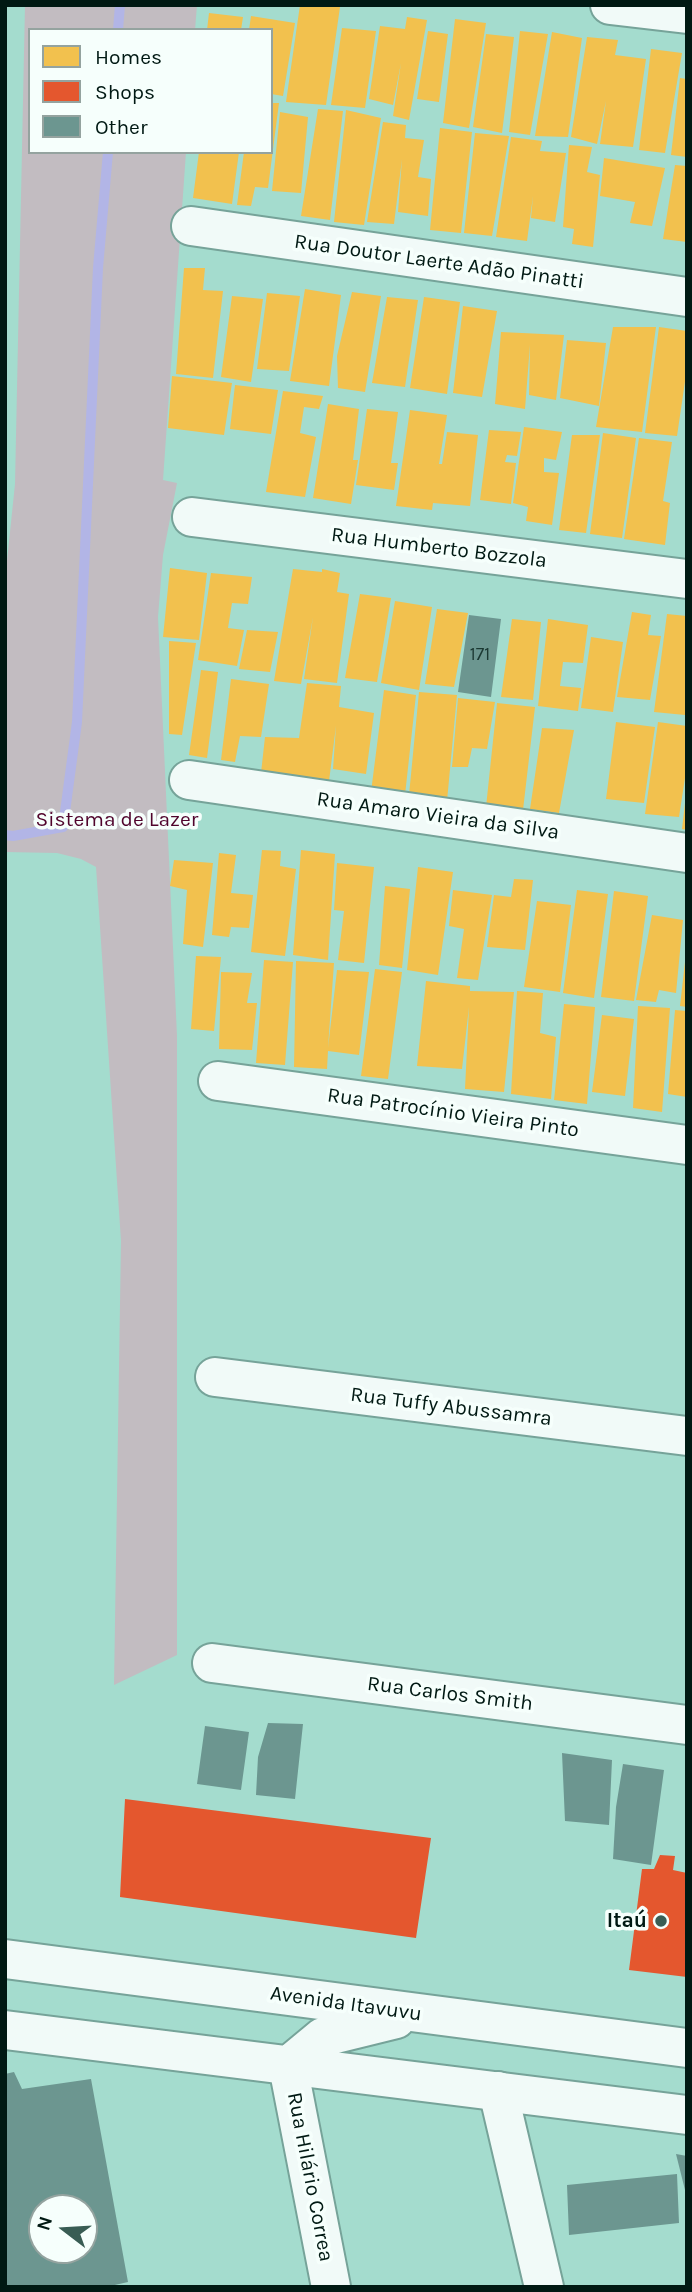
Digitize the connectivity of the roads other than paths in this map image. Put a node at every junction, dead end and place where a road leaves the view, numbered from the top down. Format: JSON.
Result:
{"nodes":[{"id":1,"x":610,"y":5,"type":"edge"},
{"id":2,"x":687,"y":14,"type":"edge"},
{"id":3,"x":191,"y":226,"type":"dead end"},
{"id":4,"x":687,"y":298,"type":"edge"},
{"id":5,"x":192,"y":517,"type":"dead end"},
{"id":6,"x":687,"y":579,"type":"edge"},
{"id":7,"x":189,"y":780,"type":"dead end"},
{"id":8,"x":687,"y":853,"type":"edge"},
{"id":9,"x":218,"y":1081,"type":"dead end"},
{"id":10,"x":687,"y":1145,"type":"edge"},
{"id":11,"x":215,"y":1377,"type":"dead end"},
{"id":12,"x":687,"y":1436,"type":"edge"},
{"id":13,"x":212,"y":1663,"type":"dead end"},
{"id":14,"x":687,"y":1725,"type":"edge"},
{"id":15,"x":5,"y":1959,"type":"edge"},
{"id":16,"x":415,"y":2014,"type":"junction"},
{"id":17,"x":5,"y":2030,"type":"edge"},
{"id":18,"x":687,"y":2048,"type":"edge"},
{"id":19,"x":288,"y":2066,"type":"junction"},
{"id":20,"x":498,"y":2091,"type":"junction"},
{"id":21,"x":687,"y":2115,"type":"edge"},
{"id":22,"x":331,"y":2287,"type":"edge"},
{"id":23,"x":544,"y":2287,"type":"edge"}],
"edges":[{"from":1,"to":2,"type":"street"},
{"from":3,"to":4,"type":"street","name":"Rua Doutor Laerte Adão Pinatti"},
{"from":5,"to":6,"type":"street","name":"Rua Humberto Bozzola"},
{"from":7,"to":8,"type":"street","name":"Rua Amaro Vieira da Silva"},
{"from":9,"to":10,"type":"street","name":"Rua Patrocínio Vieira Pinto"},
{"from":11,"to":12,"type":"street","name":"Rua Tuffy Abussamra"},
{"from":13,"to":14,"type":"street","name":"Rua Carlos Smith"},
{"from":15,"to":16,"type":"street","name":"Avenida Itavuvu"},
{"from":16,"to":18,"type":"street","name":"Avenida Itavuvu"},
{"from":16,"to":19,"type":"street"},
{"from":17,"to":19,"type":"street"},
{"from":19,"to":20,"type":"street"},
{"from":19,"to":22,"type":"street","name":"Rua Hilário Correa"},
{"from":20,"to":21,"type":"street"},
{"from":20,"to":23,"type":"street"}]}
